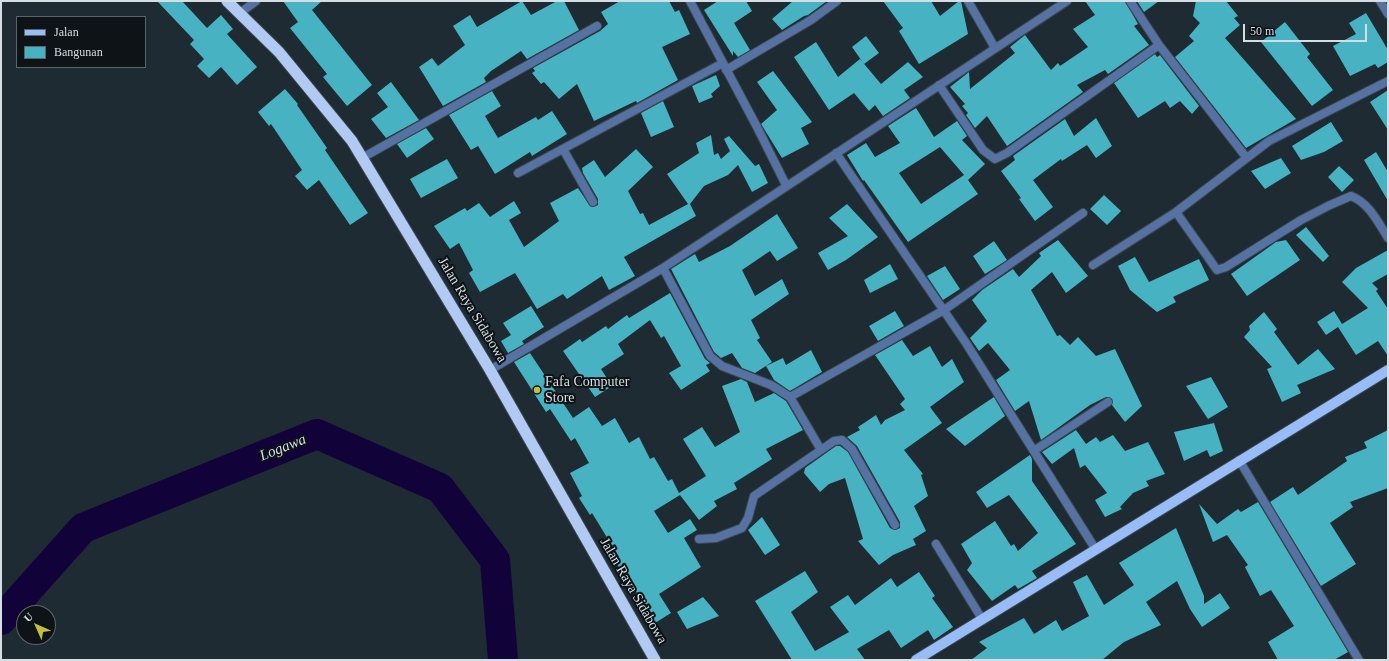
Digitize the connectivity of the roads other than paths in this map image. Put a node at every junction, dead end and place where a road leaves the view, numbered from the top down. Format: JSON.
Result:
{"nodes":[{"id":1,"x":227,"y":1,"type":"edge"},
{"id":2,"x":256,"y":1,"type":"edge"},
{"id":3,"x":690,"y":1,"type":"edge"},
{"id":4,"x":837,"y":1,"type":"edge"},
{"id":5,"x":968,"y":1,"type":"edge"},
{"id":6,"x":1067,"y":1,"type":"edge"},
{"id":7,"x":1130,"y":1,"type":"edge"},
{"id":8,"x":1380,"y":1,"type":"edge"},
{"id":9,"x":240,"y":13,"type":"junction"},
{"id":10,"x":1388,"y":14,"type":"edge"},
{"id":11,"x":596,"y":26,"type":"dead end"},
{"id":12,"x":1159,"y":45,"type":"junction"},
{"id":13,"x":995,"y":48,"type":"junction"},
{"id":14,"x":725,"y":67,"type":"junction"},
{"id":15,"x":1388,"y":81,"type":"edge"},
{"id":16,"x":939,"y":85,"type":"junction"},
{"id":17,"x":563,"y":149,"type":"junction"},
{"id":18,"x":836,"y":153,"type":"junction"},
{"id":19,"x":1246,"y":157,"type":"junction"},
{"id":20,"x":362,"y":158,"type":"junction"},
{"id":21,"x":518,"y":173,"type":"dead end"},
{"id":22,"x":786,"y":185,"type":"junction"},
{"id":23,"x":593,"y":202,"type":"dead end"},
{"id":24,"x":1176,"y":212,"type":"junction"},
{"id":25,"x":1083,"y":213,"type":"dead end"},
{"id":26,"x":1388,"y":238,"type":"edge"},
{"id":27,"x":1093,"y":265,"type":"dead end"},
{"id":28,"x":663,"y":268,"type":"junction"},
{"id":29,"x":944,"y":310,"type":"junction"},
{"id":30,"x":490,"y":370,"type":"junction"},
{"id":31,"x":1388,"y":370,"type":"edge"},
{"id":32,"x":790,"y":397,"type":"junction"},
{"id":33,"x":1108,"y":402,"type":"dead end"},
{"id":34,"x":821,"y":450,"type":"junction"},
{"id":35,"x":1034,"y":450,"type":"junction"},
{"id":36,"x":1239,"y":460,"type":"junction"},
{"id":37,"x":895,"y":525,"type":"dead end"},
{"id":38,"x":699,"y":539,"type":"dead end"},
{"id":39,"x":936,"y":544,"type":"dead end"},
{"id":40,"x":1096,"y":550,"type":"junction"},
{"id":41,"x":982,"y":619,"type":"junction"},
{"id":42,"x":655,"y":660,"type":"edge"},
{"id":43,"x":916,"y":660,"type":"edge"},
{"id":44,"x":1359,"y":660,"type":"edge"}],
"edges":[{"from":1,"to":9,"type":"highway","name":"Jalan Raya Sidabowa"},
{"from":2,"to":9,"type":"street"},
{"from":3,"to":14,"type":"street"},
{"from":4,"to":14,"type":"street"},
{"from":5,"to":13,"type":"street"},
{"from":6,"to":13,"type":"street"},
{"from":7,"to":12,"type":"street"},
{"from":8,"to":10,"type":"street"},
{"from":9,"to":20,"type":"highway","name":"Jalan Raya Sidabowa"},
{"from":11,"to":20,"type":"street"},
{"from":12,"to":16,"type":"street"},
{"from":12,"to":19,"type":"street"},
{"from":13,"to":16,"type":"street"},
{"from":14,"to":17,"type":"street"},
{"from":14,"to":22,"type":"street"},
{"from":15,"to":19,"type":"street"},
{"from":16,"to":18,"type":"street"},
{"from":17,"to":21,"type":"street"},
{"from":17,"to":23,"type":"street"},
{"from":18,"to":22,"type":"street"},
{"from":18,"to":29,"type":"street"},
{"from":19,"to":24,"type":"street"},
{"from":20,"to":30,"type":"highway","name":"Jalan Raya Sidabowa"},
{"from":22,"to":28,"type":"street"},
{"from":24,"to":26,"type":"street"},
{"from":24,"to":27,"type":"street"},
{"from":25,"to":29,"type":"street"},
{"from":28,"to":30,"type":"street"},
{"from":28,"to":32,"type":"street"},
{"from":29,"to":32,"type":"street"},
{"from":29,"to":35,"type":"street"},
{"from":30,"to":42,"type":"highway","name":"Jalan Raya Sidabowa"},
{"from":31,"to":36,"type":"main road"},
{"from":32,"to":34,"type":"street"},
{"from":33,"to":35,"type":"street"},
{"from":34,"to":37,"type":"street"},
{"from":34,"to":38,"type":"street"},
{"from":35,"to":40,"type":"street"},
{"from":36,"to":40,"type":"main road"},
{"from":36,"to":44,"type":"street"},
{"from":39,"to":41,"type":"street"},
{"from":40,"to":41,"type":"main road"},
{"from":41,"to":43,"type":"main road"}]}
